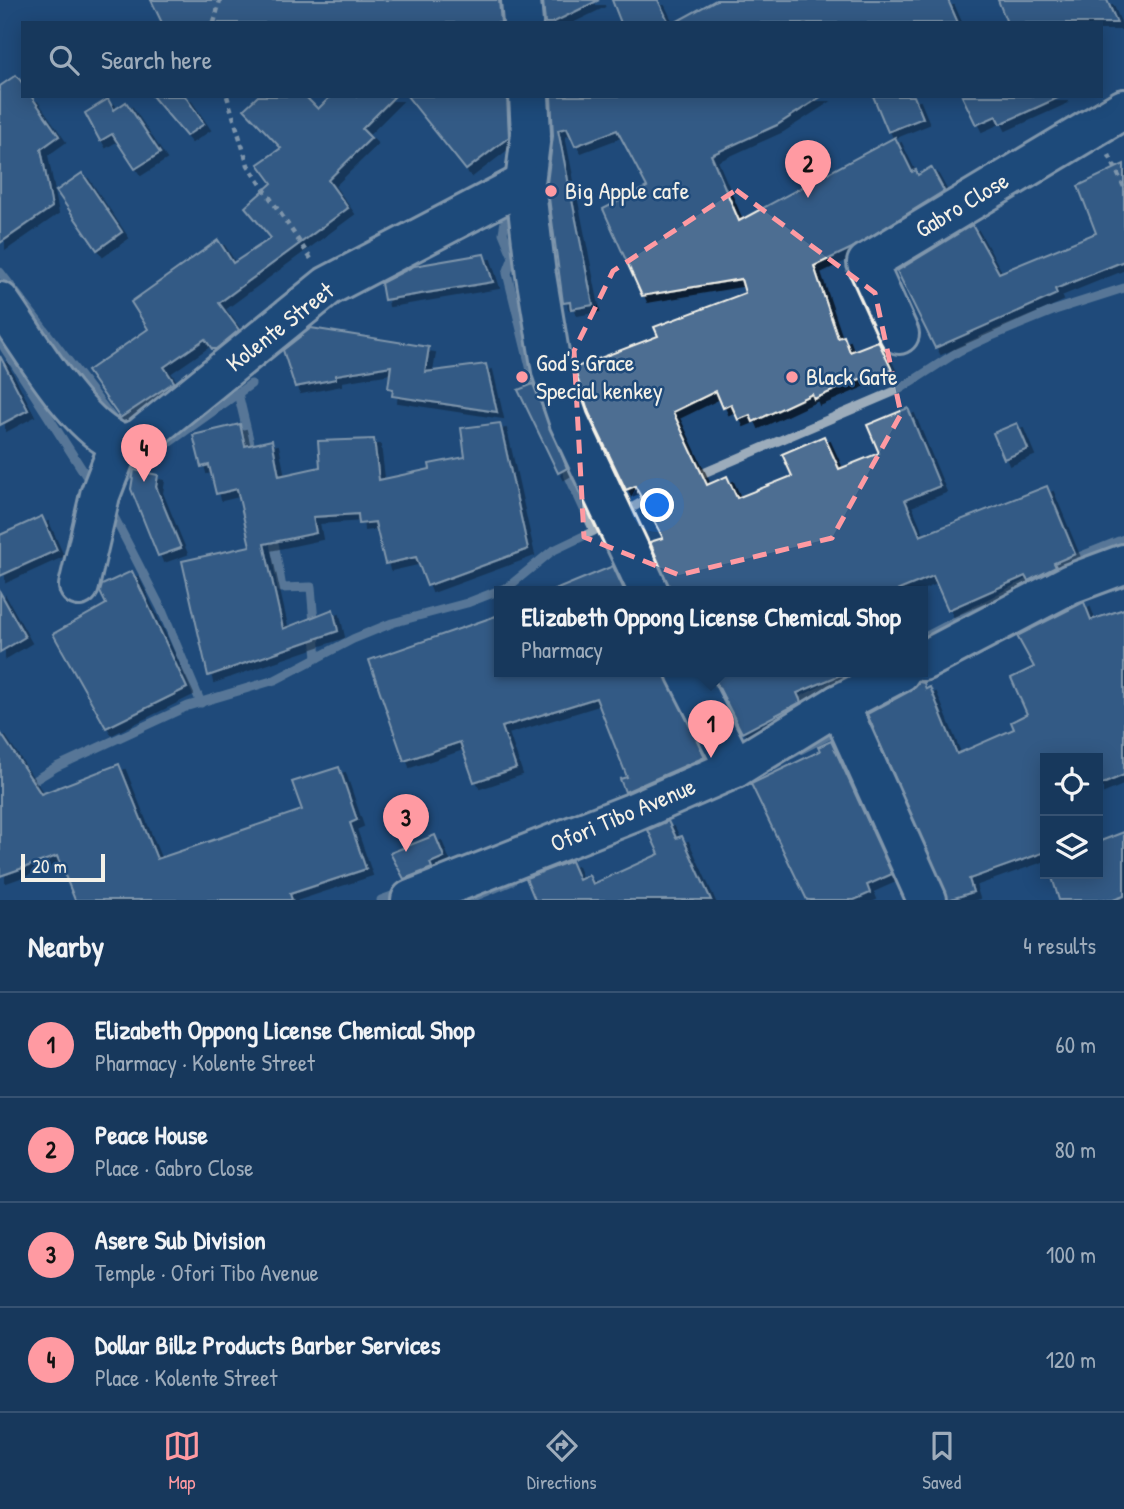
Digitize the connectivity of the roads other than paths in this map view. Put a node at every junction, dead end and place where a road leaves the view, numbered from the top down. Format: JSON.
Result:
{"nodes":[{"id":1,"x":521,"y":0,"type":"edge"},
{"id":2,"x":523,"y":21,"type":"edge"},
{"id":3,"x":529,"y":98,"type":"edge"},
{"id":4,"x":1124,"y":109,"type":"edge"},
{"id":5,"x":524,"y":183,"type":"junction"},
{"id":6,"x":0,"y":302,"type":"edge"},
{"id":7,"x":899,"y":334,"type":"dead end"},
{"id":8,"x":120,"y":443,"type":"junction"},
{"id":9,"x":1123,"y":568,"type":"edge"},
{"id":10,"x":79,"y":586,"type":"dead end"},
{"id":11,"x":646,"y":586,"type":"edge"},
{"id":12,"x":928,"y":658,"type":"edge"},
{"id":13,"x":688,"y":677,"type":"edge"},
{"id":14,"x":890,"y":677,"type":"edge"},
{"id":15,"x":839,"y":704,"type":"junction"},
{"id":16,"x":734,"y":768,"type":"junction"},
{"id":17,"x":411,"y":900,"type":"edge"},
{"id":18,"x":928,"y":900,"type":"edge"}],
"edges":[{"from":1,"to":2,"type":"street"},
{"from":3,"to":5,"type":"street"},
{"from":4,"to":7,"type":"street","name":"Gabro Close"},
{"from":5,"to":8,"type":"street","name":"Kolente Street"},
{"from":5,"to":11,"type":"street"},
{"from":6,"to":8,"type":"street"},
{"from":8,"to":10,"type":"street"},
{"from":9,"to":12,"type":"street"},
{"from":13,"to":16,"type":"street"},
{"from":14,"to":15,"type":"street","name":"Ofori Tibo Avenue"},
{"from":15,"to":16,"type":"street","name":"Ofori Tibo Avenue"},
{"from":15,"to":18,"type":"street"},
{"from":16,"to":17,"type":"street","name":"Ofori Tibo Avenue"}]}
